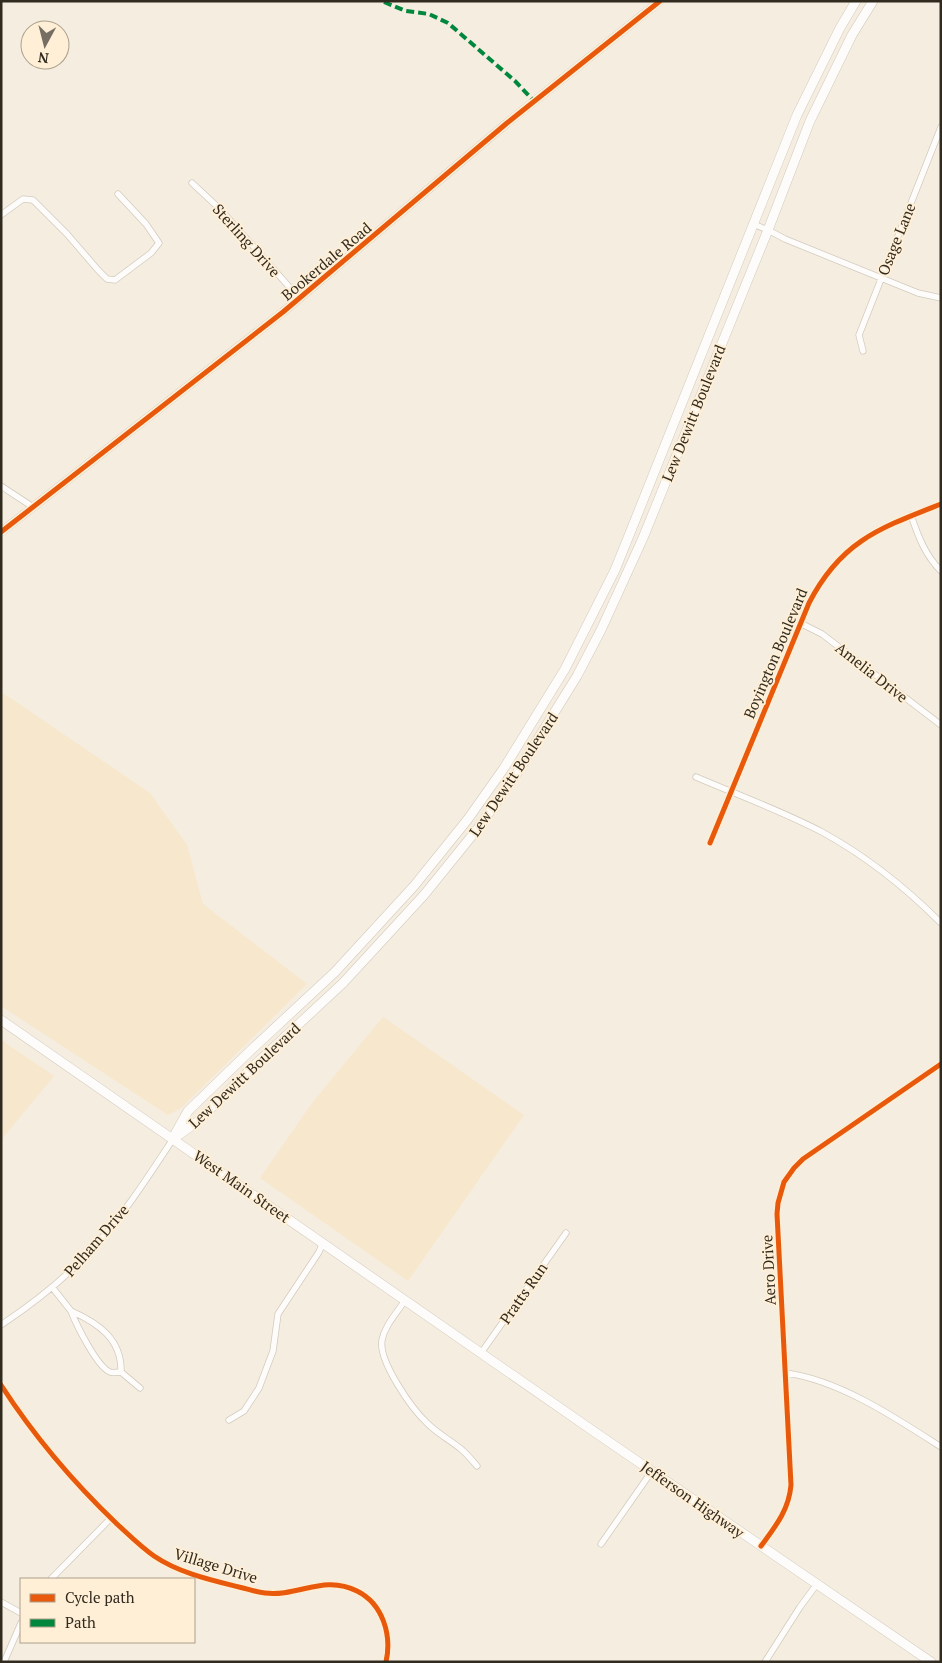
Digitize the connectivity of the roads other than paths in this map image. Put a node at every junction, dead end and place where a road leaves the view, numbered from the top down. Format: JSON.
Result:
{"nodes":[{"id":1,"x":660,"y":1,"type":"edge"},
{"id":2,"x":856,"y":1,"type":"edge"},
{"id":3,"x":873,"y":1,"type":"edge"},
{"id":4,"x":941,"y":127,"type":"edge"},
{"id":5,"x":192,"y":183,"type":"dead end"},
{"id":6,"x":118,"y":194,"type":"dead end"},
{"id":7,"x":1,"y":215,"type":"edge"},
{"id":8,"x":753,"y":224,"type":"junction"},
{"id":9,"x":768,"y":230,"type":"junction"},
{"id":10,"x":880,"y":278,"type":"junction"},
{"id":11,"x":300,"y":298,"type":"junction"},
{"id":12,"x":941,"y":298,"type":"edge"},
{"id":13,"x":862,"y":351,"type":"dead end"},
{"id":14,"x":1,"y":486,"type":"edge"},
{"id":15,"x":941,"y":504,"type":"edge"},
{"id":16,"x":33,"y":507,"type":"junction"},
{"id":17,"x":911,"y":515,"type":"junction"},
{"id":18,"x":1,"y":532,"type":"edge"},
{"id":19,"x":614,"y":570,"type":"junction"},
{"id":20,"x":941,"y":571,"type":"edge"},
{"id":21,"x":627,"y":576,"type":"junction"},
{"id":22,"x":800,"y":623,"type":"junction"},
{"id":23,"x":941,"y":725,"type":"edge"},
{"id":24,"x":696,"y":777,"type":"dead end"},
{"id":25,"x":731,"y":792,"type":"junction"},
{"id":26,"x":710,"y":843,"type":"dead end"},
{"id":27,"x":941,"y":923,"type":"edge"},
{"id":28,"x":1,"y":1020,"type":"edge"},
{"id":29,"x":941,"y":1064,"type":"edge"},
{"id":30,"x":173,"y":1138,"type":"junction"},
{"id":31,"x":566,"y":1233,"type":"dead end"},
{"id":32,"x":323,"y":1242,"type":"junction"},
{"id":33,"x":52,"y":1287,"type":"junction"},
{"id":34,"x":405,"y":1300,"type":"junction"},
{"id":35,"x":71,"y":1311,"type":"junction"},
{"id":36,"x":1,"y":1325,"type":"edge"},
{"id":37,"x":481,"y":1353,"type":"junction"},
{"id":38,"x":121,"y":1372,"type":"junction"},
{"id":39,"x":786,"y":1373,"type":"junction"},
{"id":40,"x":1,"y":1385,"type":"edge"},
{"id":41,"x":140,"y":1388,"type":"dead end"},
{"id":42,"x":229,"y":1420,"type":"dead end"},
{"id":43,"x":941,"y":1447,"type":"edge"},
{"id":44,"x":478,"y":1466,"type":"dead end"},
{"id":45,"x":652,"y":1471,"type":"junction"},
{"id":46,"x":111,"y":1518,"type":"junction"},
{"id":47,"x":601,"y":1544,"type":"dead end"},
{"id":48,"x":761,"y":1546,"type":"junction"},
{"id":49,"x":53,"y":1578,"type":"edge"},
{"id":50,"x":817,"y":1584,"type":"junction"},
{"id":51,"x":1,"y":1602,"type":"edge"},
{"id":52,"x":20,"y":1613,"type":"edge"},
{"id":53,"x":20,"y":1625,"type":"edge"},
{"id":54,"x":4,"y":1662,"type":"edge"},
{"id":55,"x":386,"y":1662,"type":"edge"},
{"id":56,"x":765,"y":1662,"type":"edge"},
{"id":57,"x":931,"y":1662,"type":"edge"}],
"edges":[{"from":1,"to":11,"type":"street","name":"Bookerdale Road"},
{"from":2,"to":8,"type":"main road","name":"Lew Dewitt Boulevard"},
{"from":3,"to":9,"type":"main road","name":"Lew Dewitt Boulevard"},
{"from":4,"to":10,"type":"street","name":"Osage Lane"},
{"from":5,"to":11,"type":"street","name":"Sterling Drive"},
{"from":6,"to":7,"type":"street"},
{"from":8,"to":9,"type":"street"},
{"from":8,"to":19,"type":"main road","name":"Lew Dewitt Boulevard"},
{"from":9,"to":10,"type":"street"},
{"from":9,"to":21,"type":"main road","name":"Lew Dewitt Boulevard"},
{"from":10,"to":12,"type":"street"},
{"from":10,"to":13,"type":"street","name":"Osage Lane"},
{"from":11,"to":16,"type":"street","name":"Bookerdale Road"},
{"from":14,"to":16,"type":"street"},
{"from":15,"to":17,"type":"street","name":"Boyington Boulevard"},
{"from":16,"to":18,"type":"street","name":"Bookerdale Road"},
{"from":17,"to":20,"type":"street"},
{"from":17,"to":22,"type":"street","name":"Boyington Boulevard"},
{"from":19,"to":21,"type":"street"},
{"from":19,"to":30,"type":"main road","name":"Lew Dewitt Boulevard"},
{"from":21,"to":30,"type":"main road","name":"Lew Dewitt Boulevard"},
{"from":22,"to":23,"type":"street","name":"Amelia Drive"},
{"from":22,"to":25,"type":"street","name":"Boyington Boulevard"},
{"from":24,"to":25,"type":"street"},
{"from":25,"to":26,"type":"street","name":"Boyington Boulevard"},
{"from":25,"to":27,"type":"street"},
{"from":28,"to":30,"type":"main road","name":"West Main Street"},
{"from":29,"to":39,"type":"street","name":"Aero Drive"},
{"from":30,"to":32,"type":"main road","name":"West Main Street"},
{"from":30,"to":33,"type":"street","name":"Pelham Drive"},
{"from":31,"to":37,"type":"street","name":"Pratts Run"},
{"from":32,"to":34,"type":"main road","name":"West Main Street"},
{"from":32,"to":42,"type":"street"},
{"from":33,"to":35,"type":"street"},
{"from":33,"to":36,"type":"street","name":"Pelham Drive"},
{"from":34,"to":37,"type":"main road","name":"West Main Street"},
{"from":34,"to":44,"type":"street"},
{"from":35,"to":38,"type":"street"},
{"from":35,"to":38,"type":"street"},
{"from":37,"to":45,"type":"main road","name":"Jefferson Highway"},
{"from":38,"to":41,"type":"street"},
{"from":39,"to":43,"type":"street"},
{"from":39,"to":48,"type":"street","name":"Aero Drive"},
{"from":40,"to":46,"type":"street","name":"Village Drive"},
{"from":45,"to":47,"type":"street"},
{"from":45,"to":48,"type":"main road","name":"Jefferson Highway"},
{"from":46,"to":49,"type":"street"},
{"from":46,"to":55,"type":"street","name":"Village Drive"},
{"from":48,"to":50,"type":"main road","name":"Jefferson Highway"},
{"from":50,"to":56,"type":"street"},
{"from":50,"to":57,"type":"main road","name":"Jefferson Highway"},
{"from":51,"to":52,"type":"street"},
{"from":53,"to":54,"type":"street"}]}
